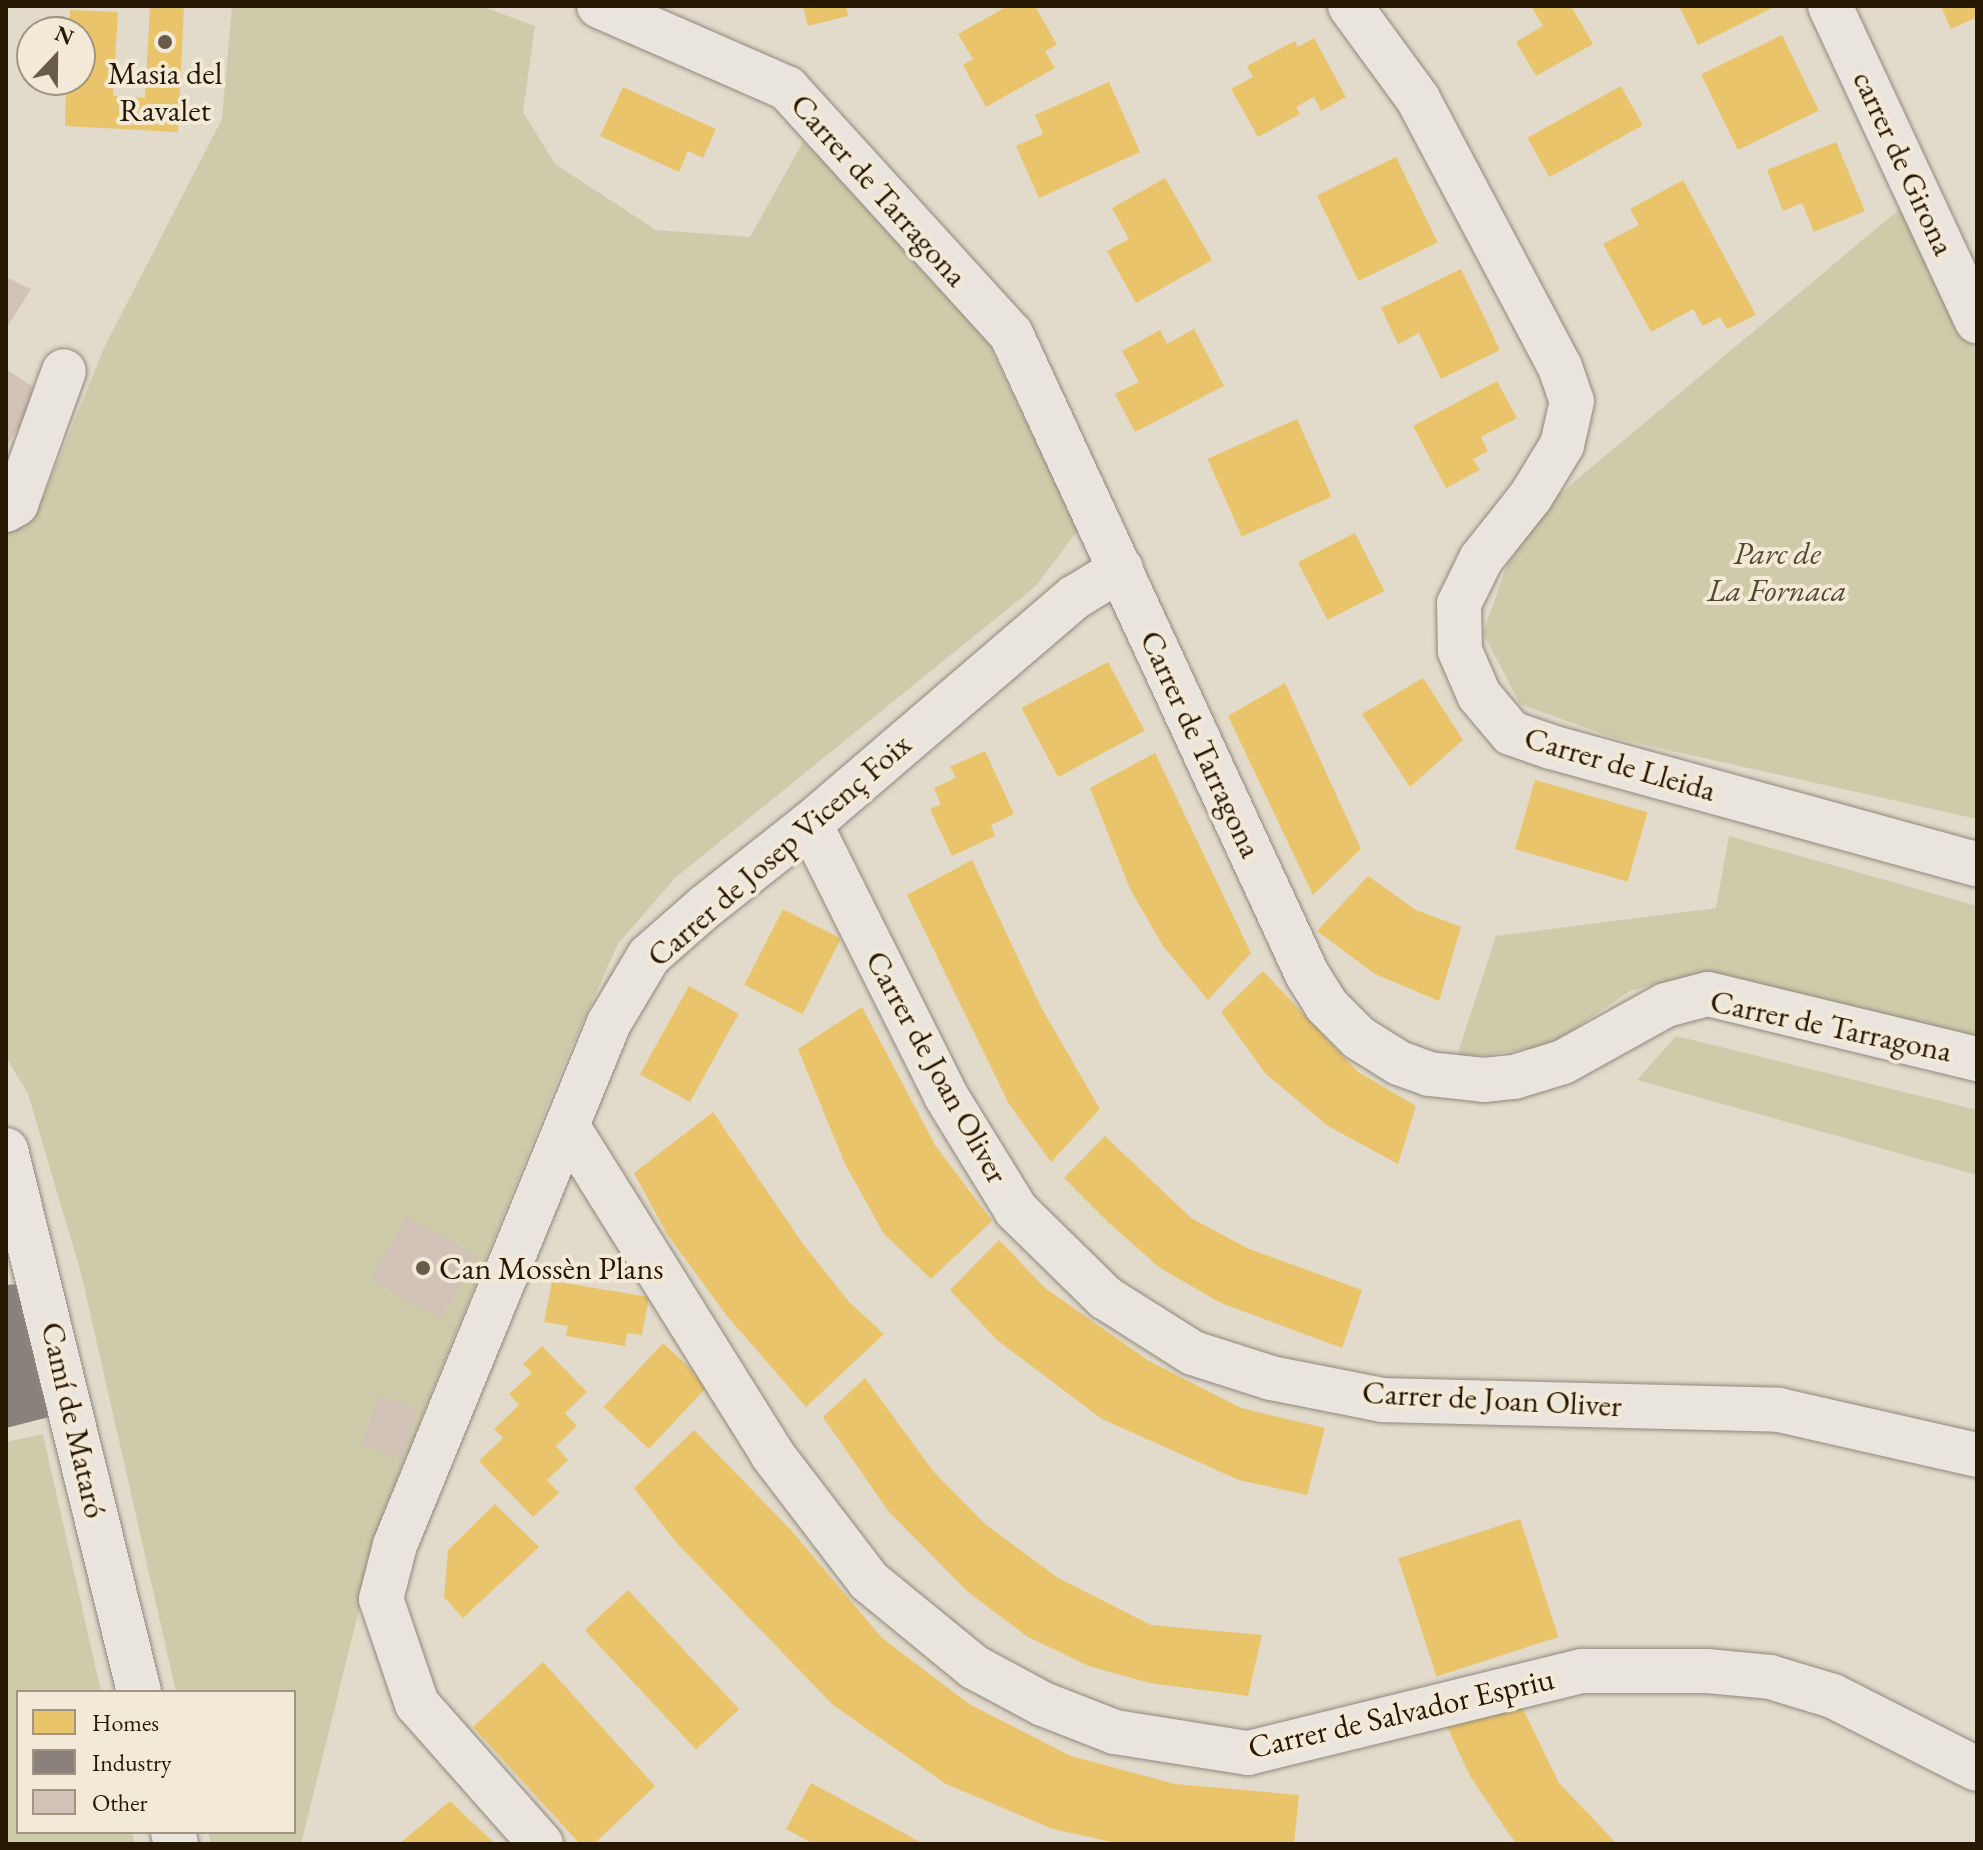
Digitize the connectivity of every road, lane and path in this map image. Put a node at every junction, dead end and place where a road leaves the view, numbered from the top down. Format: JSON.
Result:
{"nodes":[{"id":1,"x":599,"y":6,"type":"edge"},
{"id":2,"x":1350,"y":6,"type":"edge"},
{"id":3,"x":1830,"y":6,"type":"edge"},
{"id":4,"x":1977,"y":321,"type":"edge"},
{"id":5,"x":64,"y":371,"type":"dead end"},
{"id":6,"x":6,"y":510,"type":"edge"},
{"id":7,"x":1121,"y":569,"type":"junction"},
{"id":8,"x":810,"y":824,"type":"junction"},
{"id":9,"x":1977,"y":864,"type":"edge"},
{"id":10,"x":1977,"y":1059,"type":"edge"},
{"id":11,"x":568,"y":1127,"type":"junction"},
{"id":12,"x":6,"y":1150,"type":"edge"},
{"id":13,"x":1977,"y":1455,"type":"edge"},
{"id":14,"x":139,"y":1690,"type":"edge"},
{"id":15,"x":1977,"y":1769,"type":"edge"},
{"id":16,"x":541,"y":1844,"type":"edge"}],
"edges":[{"from":1,"to":7,"type":"street","name":"Carrer de Tarragona"},
{"from":2,"to":9,"type":"street","name":"Carrer de Lleida"},
{"from":3,"to":4,"type":"street","name":"carrer de Girona"},
{"from":5,"to":6,"type":"street"},
{"from":7,"to":8,"type":"street","name":"Carrer de Josep Vicenç Foix"},
{"from":7,"to":10,"type":"street","name":"Carrer de Tarragona"},
{"from":8,"to":11,"type":"street","name":"Carrer de Josep Vicenç Foix"},
{"from":8,"to":13,"type":"street","name":"Carrer de Joan Oliver"},
{"from":11,"to":15,"type":"street","name":"Carrer de Salvador Espriu"},
{"from":11,"to":16,"type":"street","name":"Carrer de Josep Vicenç Foix"},
{"from":12,"to":14,"type":"street","name":"Camí de Mataró"}]}
